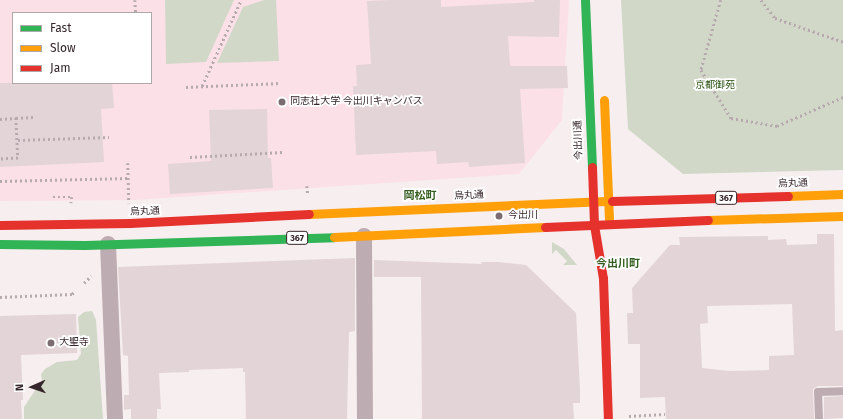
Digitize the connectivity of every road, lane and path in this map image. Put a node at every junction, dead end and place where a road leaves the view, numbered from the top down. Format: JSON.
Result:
{"nodes":[{"id":1,"x":135,"y":0,"type":"edge"},
{"id":2,"x":241,"y":0,"type":"edge"},
{"id":3,"x":585,"y":0,"type":"edge"},
{"id":4,"x":721,"y":0,"type":"edge"},
{"id":5,"x":761,"y":0,"type":"edge"},
{"id":6,"x":136,"y":12,"type":"edge"},
{"id":7,"x":843,"y":42,"type":"edge"},
{"id":8,"x":280,"y":83,"type":"dead end"},
{"id":9,"x":202,"y":86,"type":"junction"},
{"id":10,"x":186,"y":87,"type":"dead end"},
{"id":11,"x":604,"y":93,"type":"dead end"},
{"id":12,"x":843,"y":97,"type":"edge"},
{"id":13,"x":33,"y":117,"type":"dead end"},
{"id":14,"x":16,"y":118,"type":"junction"},
{"id":15,"x":0,"y":119,"type":"edge"},
{"id":16,"x":109,"y":137,"type":"dead end"},
{"id":17,"x":18,"y":140,"type":"junction"},
{"id":18,"x":283,"y":152,"type":"dead end"},
{"id":19,"x":190,"y":157,"type":"dead end"},
{"id":20,"x":0,"y":159,"type":"edge"},
{"id":21,"x":128,"y":163,"type":"dead end"},
{"id":22,"x":128,"y":178,"type":"junction"},
{"id":23,"x":0,"y":181,"type":"edge"},
{"id":24,"x":307,"y":186,"type":"dead end"},
{"id":25,"x":843,"y":194,"type":"edge"},
{"id":26,"x":308,"y":197,"type":"dead end"},
{"id":27,"x":54,"y":198,"type":"dead end"},
{"id":28,"x":71,"y":201,"type":"dead end"},
{"id":29,"x":608,"y":201,"type":"junction"},
{"id":30,"x":593,"y":202,"type":"junction"},
{"id":31,"x":130,"y":207,"type":"dead end"},
{"id":32,"x":843,"y":216,"type":"edge"},
{"id":33,"x":0,"y":224,"type":"edge"},
{"id":34,"x":594,"y":226,"type":"junction"},
{"id":35,"x":608,"y":232,"type":"junction"},
{"id":36,"x":364,"y":236,"type":"junction"},
{"id":37,"x":0,"y":244,"type":"edge"},
{"id":38,"x":108,"y":244,"type":"junction"},
{"id":39,"x":95,"y":272,"type":"dead end"},
{"id":40,"x":603,"y":278,"type":"junction"},
{"id":41,"x":84,"y":283,"type":"dead end"},
{"id":42,"x":74,"y":292,"type":"dead end"},
{"id":43,"x":0,"y":297,"type":"edge"},
{"id":44,"x":843,"y":391,"type":"edge"},
{"id":45,"x":665,"y":414,"type":"dead end"},
{"id":46,"x":629,"y":416,"type":"dead end"},
{"id":47,"x":115,"y":419,"type":"edge"},
{"id":48,"x":366,"y":419,"type":"edge"},
{"id":49,"x":608,"y":419,"type":"edge"},
{"id":50,"x":819,"y":419,"type":"edge"}],
"edges":[{"from":1,"to":6,"type":"path"},
{"from":2,"to":9,"type":"path"},
{"from":3,"to":30,"type":"main road","name":"今出川通"},
{"from":4,"to":12,"type":"path"},
{"from":5,"to":7,"type":"path"},
{"from":8,"to":9,"type":"path"},
{"from":9,"to":10,"type":"path"},
{"from":11,"to":29,"type":"main road","name":"今出川通"},
{"from":13,"to":14,"type":"path"},
{"from":14,"to":15,"type":"path"},
{"from":14,"to":17,"type":"path"},
{"from":16,"to":17,"type":"path"},
{"from":17,"to":20,"type":"path"},
{"from":18,"to":19,"type":"path"},
{"from":21,"to":22,"type":"path"},
{"from":22,"to":23,"type":"path"},
{"from":22,"to":31,"type":"path"},
{"from":24,"to":26,"type":"path"},
{"from":25,"to":29,"type":"main road","name":"烏丸通","number":"367"},
{"from":27,"to":28,"type":"path"},
{"from":29,"to":30,"type":"main road","name":"烏丸通","number":"367"},
{"from":29,"to":35,"type":"main road","name":"今出川通"},
{"from":30,"to":33,"type":"main road","name":"烏丸通","number":"367"},
{"from":30,"to":34,"type":"main road","name":"今出川通"},
{"from":32,"to":35,"type":"main road","number":"367"},
{"from":34,"to":35,"type":"main road","number":"367"},
{"from":34,"to":36,"type":"main road","number":"367"},
{"from":34,"to":40,"type":"main road","name":"今出川通"},
{"from":35,"to":40,"type":"main road","name":"今出川通"},
{"from":36,"to":38,"type":"main road","number":"367"},
{"from":36,"to":48,"type":"street"},
{"from":37,"to":38,"type":"main road","number":"367"},
{"from":38,"to":47,"type":"street"},
{"from":39,"to":41,"type":"path"},
{"from":40,"to":49,"type":"main road","name":"今出川通"},
{"from":42,"to":43,"type":"path"},
{"from":44,"to":50,"type":"lane"},
{"from":45,"to":46,"type":"path"}]}
